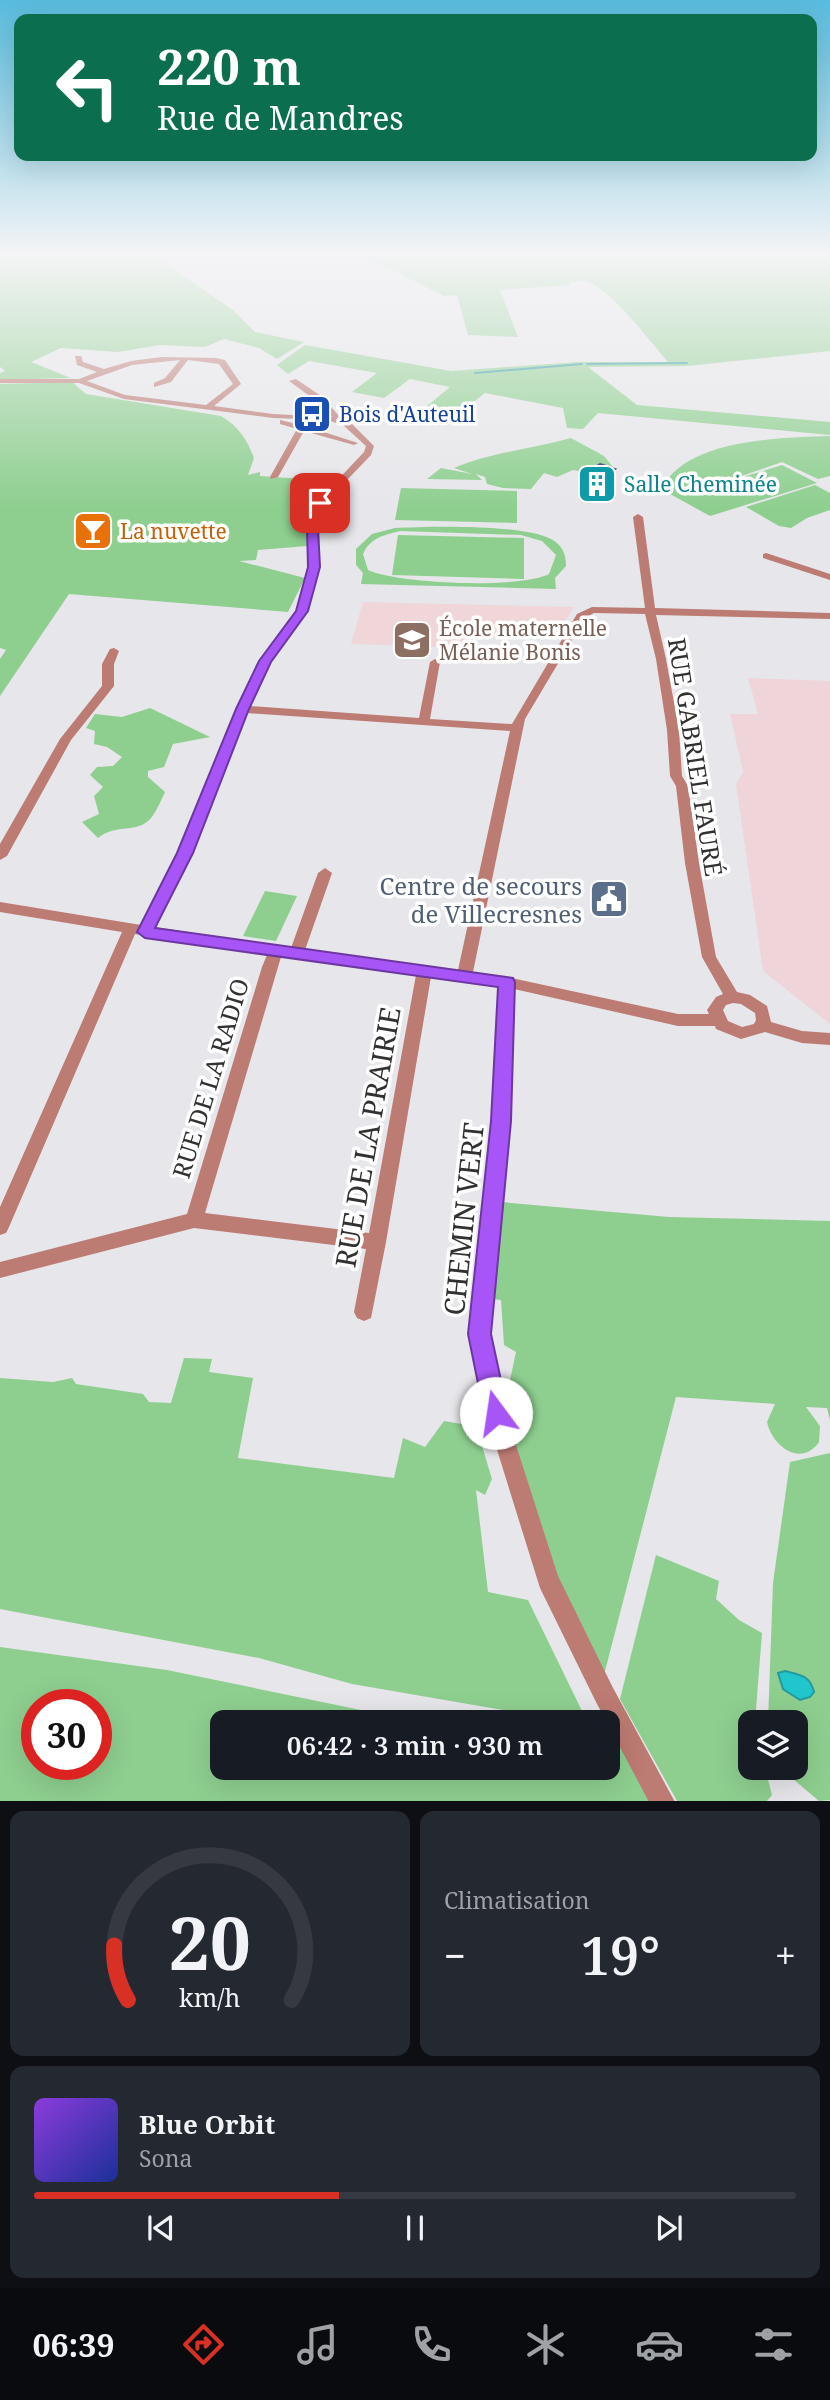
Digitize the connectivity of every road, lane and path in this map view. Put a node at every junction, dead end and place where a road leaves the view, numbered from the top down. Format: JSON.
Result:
{"nodes":[{"id":1,"x":78,"y":358,"type":"dead end"},
{"id":2,"x":185,"y":359,"type":"junction"},
{"id":3,"x":103,"y":371,"type":"junction"},
{"id":4,"x":0,"y":381,"type":"edge"},
{"id":5,"x":80,"y":381,"type":"junction"},
{"id":6,"x":293,"y":381,"type":"dead end"},
{"id":7,"x":157,"y":384,"type":"dead end"},
{"id":8,"x":207,"y":408,"type":"junction"},
{"id":9,"x":299,"y":417,"type":"junction"},
{"id":10,"x":327,"y":418,"type":"junction"},
{"id":11,"x":220,"y":420,"type":"dead end"},
{"id":12,"x":340,"y":421,"type":"junction"},
{"id":13,"x":305,"y":425,"type":"junction"},
{"id":14,"x":354,"y":443,"type":"dead end"},
{"id":15,"x":274,"y":477,"type":"dead end"},
{"id":16,"x":638,"y":517,"type":"dead end"},
{"id":17,"x":766,"y":556,"type":"dead end"},
{"id":18,"x":830,"y":578,"type":"edge"},
{"id":19,"x":650,"y":611,"type":"junction"},
{"id":20,"x":830,"y":616,"type":"edge"},
{"id":21,"x":114,"y":651,"type":"dead end"},
{"id":22,"x":436,"y":662,"type":"dead end"},
{"id":23,"x":242,"y":709,"type":"junction"},
{"id":24,"x":424,"y":722,"type":"junction"},
{"id":25,"x":517,"y":729,"type":"junction"},
{"id":26,"x":0,"y":856,"type":"edge"},
{"id":27,"x":325,"y":873,"type":"dead end"},
{"id":28,"x":0,"y":907,"type":"edge"},
{"id":29,"x":137,"y":931,"type":"junction"},
{"id":30,"x":276,"y":952,"type":"junction"},
{"id":31,"x":296,"y":955,"type":"junction"},
{"id":32,"x":424,"y":973,"type":"junction"},
{"id":33,"x":464,"y":977,"type":"junction"},
{"id":34,"x":507,"y":982,"type":"junction"},
{"id":35,"x":732,"y":997,"type":"junction"},
{"id":36,"x":718,"y":1020,"type":"junction"},
{"id":37,"x":763,"y":1025,"type":"junction"},
{"id":38,"x":830,"y":1039,"type":"edge"},
{"id":39,"x":194,"y":1220,"type":"junction"},
{"id":40,"x":0,"y":1227,"type":"edge"},
{"id":41,"x":377,"y":1242,"type":"junction"},
{"id":42,"x":0,"y":1270,"type":"edge"},
{"id":43,"x":364,"y":1312,"type":"dead end"},
{"id":44,"x":663,"y":1801,"type":"edge"}],
"edges":[{"from":1,"to":3,"type":"street"},
{"from":2,"to":3,"type":"street"},
{"from":2,"to":7,"type":"street"},
{"from":2,"to":8,"type":"street"},
{"from":3,"to":5,"type":"street"},
{"from":4,"to":5,"type":"street"},
{"from":5,"to":8,"type":"street"},
{"from":6,"to":12,"type":"street"},
{"from":8,"to":9,"type":"street"},
{"from":9,"to":10,"type":"street"},
{"from":9,"to":13,"type":"street"},
{"from":10,"to":12,"type":"street"},
{"from":10,"to":13,"type":"street"},
{"from":11,"to":13,"type":"street"},
{"from":12,"to":23,"type":"street"},
{"from":13,"to":14,"type":"street"},
{"from":13,"to":15,"type":"street"},
{"from":16,"to":19,"type":"street","name":"RUE GABRIEL FAURÉ"},
{"from":17,"to":18,"type":"street"},
{"from":19,"to":20,"type":"street"},
{"from":19,"to":25,"type":"street"},
{"from":19,"to":35,"type":"street","name":"RUE GABRIEL FAURÉ"},
{"from":21,"to":26,"type":"street"},
{"from":22,"to":24,"type":"street"},
{"from":23,"to":24,"type":"street"},
{"from":23,"to":29,"type":"street"},
{"from":24,"to":25,"type":"street"},
{"from":25,"to":33,"type":"street"},
{"from":27,"to":31,"type":"street"},
{"from":28,"to":29,"type":"street"},
{"from":29,"to":30,"type":"street"},
{"from":29,"to":40,"type":"street"},
{"from":30,"to":31,"type":"street"},
{"from":30,"to":39,"type":"street","name":"RUE DE LA RADIO"},
{"from":31,"to":32,"type":"street"},
{"from":32,"to":33,"type":"street"},
{"from":32,"to":41,"type":"street","name":"RUE DE LA PRAIRIE"},
{"from":33,"to":34,"type":"street"},
{"from":34,"to":36,"type":"street"},
{"from":34,"to":44,"type":"street","name":"CHEMIN VERT"},
{"from":35,"to":36,"type":"street"},
{"from":35,"to":37,"type":"street"},
{"from":36,"to":37,"type":"street"},
{"from":37,"to":38,"type":"street"},
{"from":39,"to":41,"type":"street"},
{"from":39,"to":42,"type":"street"},
{"from":41,"to":43,"type":"street","name":"RUE DE LA PRAIRIE"}]}
